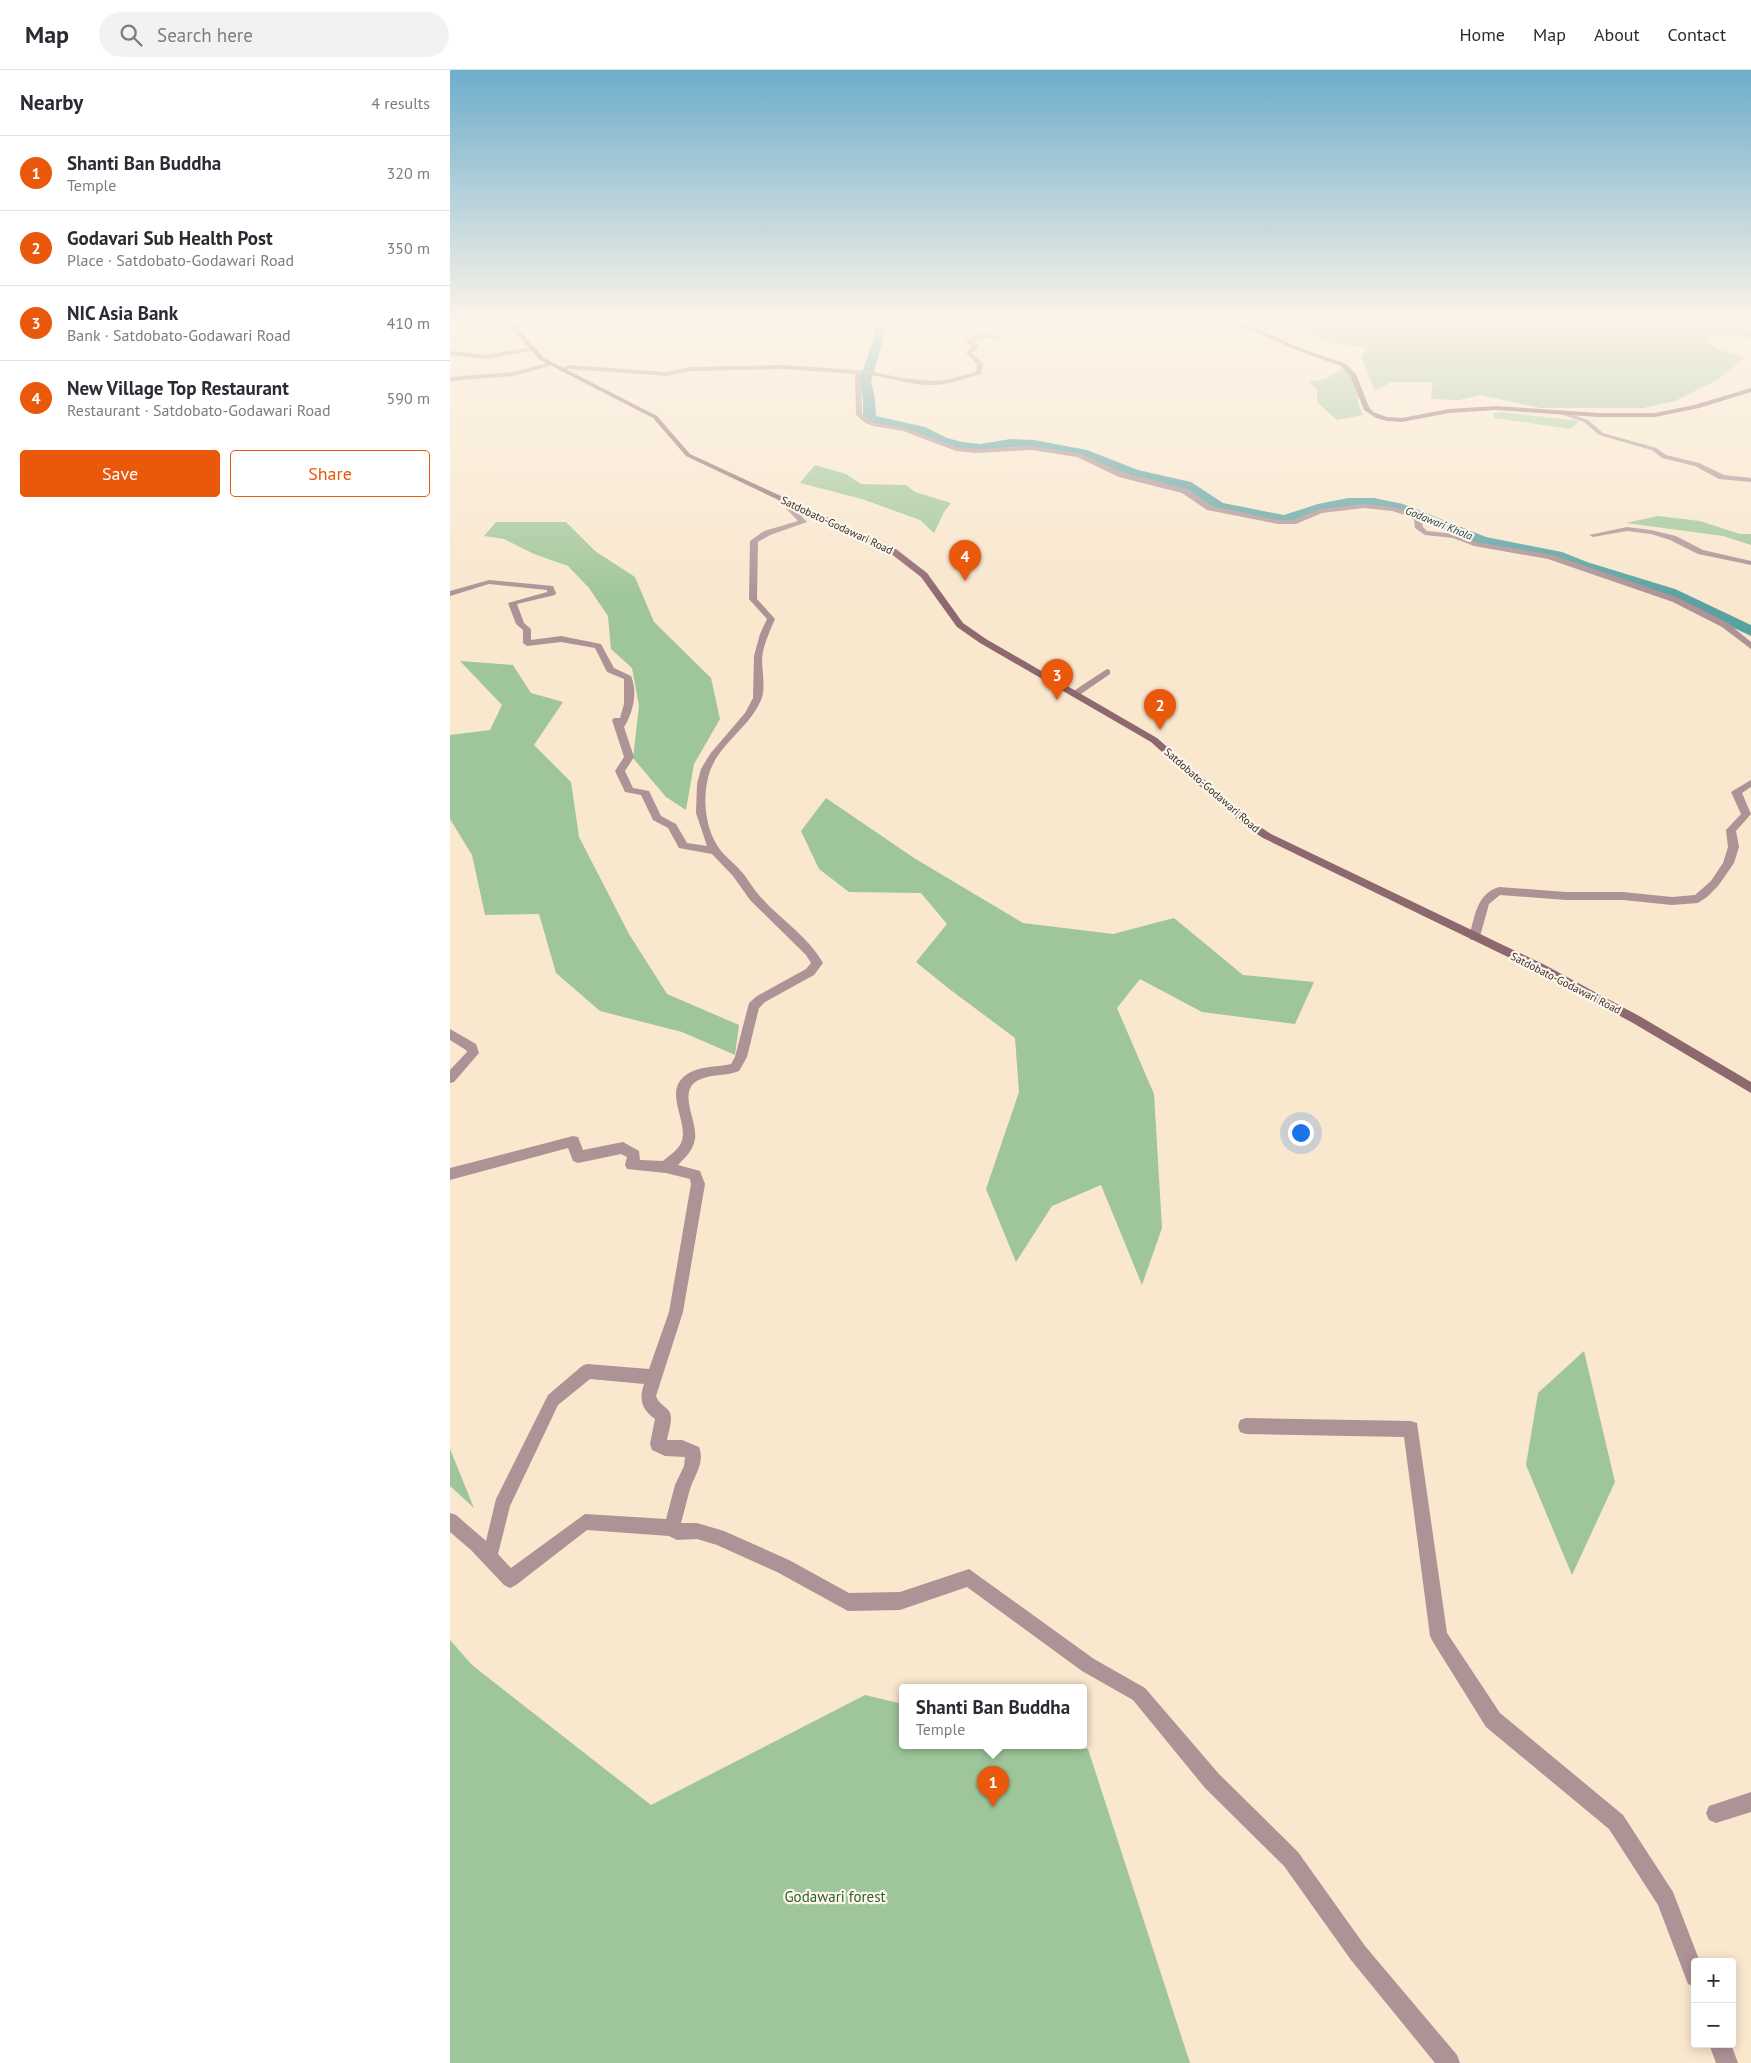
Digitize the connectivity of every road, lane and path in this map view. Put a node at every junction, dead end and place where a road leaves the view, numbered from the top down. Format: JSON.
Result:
{"nodes":[{"id":1,"x":649,"y":414,"type":"edge"},
{"id":2,"x":859,"y":414,"type":"edge"},
{"id":3,"x":1372,"y":414,"type":"edge"},
{"id":4,"x":1432,"y":414,"type":"edge"},
{"id":5,"x":1565,"y":414,"type":"edge"},
{"id":6,"x":1578,"y":414,"type":"edge"},
{"id":7,"x":1665,"y":414,"type":"edge"},
{"id":8,"x":1751,"y":480,"type":"edge"},
{"id":9,"x":782,"y":500,"type":"junction"},
{"id":10,"x":1593,"y":535,"type":"dead end"},
{"id":11,"x":1751,"y":563,"type":"edge"},
{"id":12,"x":450,"y":594,"type":"edge"},
{"id":13,"x":1751,"y":646,"type":"edge"},
{"id":14,"x":1107,"y":672,"type":"dead end"},
{"id":15,"x":1075,"y":694,"type":"junction"},
{"id":16,"x":1751,"y":784,"type":"edge"},
{"id":17,"x":715,"y":851,"type":"junction"},
{"id":18,"x":1475,"y":937,"type":"junction"},
{"id":19,"x":450,"y":1034,"type":"edge"},
{"id":20,"x":450,"y":1078,"type":"edge"},
{"id":21,"x":1751,"y":1088,"type":"edge"},
{"id":22,"x":666,"y":1167,"type":"junction"},
{"id":23,"x":450,"y":1174,"type":"edge"},
{"id":24,"x":653,"y":1377,"type":"junction"},
{"id":25,"x":1246,"y":1426,"type":"dead end"},
{"id":26,"x":450,"y":1521,"type":"edge"},
{"id":27,"x":672,"y":1528,"type":"junction"},
{"id":28,"x":489,"y":1557,"type":"junction"},
{"id":29,"x":1751,"y":1802,"type":"edge"},
{"id":30,"x":1716,"y":1813,"type":"dead end"},
{"id":31,"x":1691,"y":1966,"type":"edge"},
{"id":32,"x":1721,"y":2048,"type":"edge"},
{"id":33,"x":1449,"y":2063,"type":"edge"},
{"id":34,"x":1727,"y":2063,"type":"edge"}],
"edges":[{"from":1,"to":9,"type":"street","name":"Satdobato-Godawari Road"},
{"from":2,"to":13,"type":"street"},
{"from":3,"to":4,"type":"street"},
{"from":5,"to":8,"type":"street"},
{"from":6,"to":7,"type":"street"},
{"from":9,"to":15,"type":"street","name":"Satdobato-Godawari Road"},
{"from":9,"to":17,"type":"street"},
{"from":10,"to":11,"type":"street"},
{"from":12,"to":17,"type":"street"},
{"from":14,"to":15,"type":"street"},
{"from":15,"to":18,"type":"street","name":"Satdobato-Godawari Road"},
{"from":16,"to":18,"type":"street"},
{"from":17,"to":22,"type":"street"},
{"from":18,"to":21,"type":"street","name":"Satdobato-Godawari Road"},
{"from":19,"to":20,"type":"street"},
{"from":22,"to":23,"type":"street"},
{"from":22,"to":24,"type":"street"},
{"from":24,"to":27,"type":"street"},
{"from":24,"to":28,"type":"street"},
{"from":25,"to":31,"type":"street"},
{"from":26,"to":28,"type":"street"},
{"from":27,"to":28,"type":"street"},
{"from":27,"to":33,"type":"street"},
{"from":29,"to":30,"type":"street"},
{"from":32,"to":34,"type":"street"}]}
